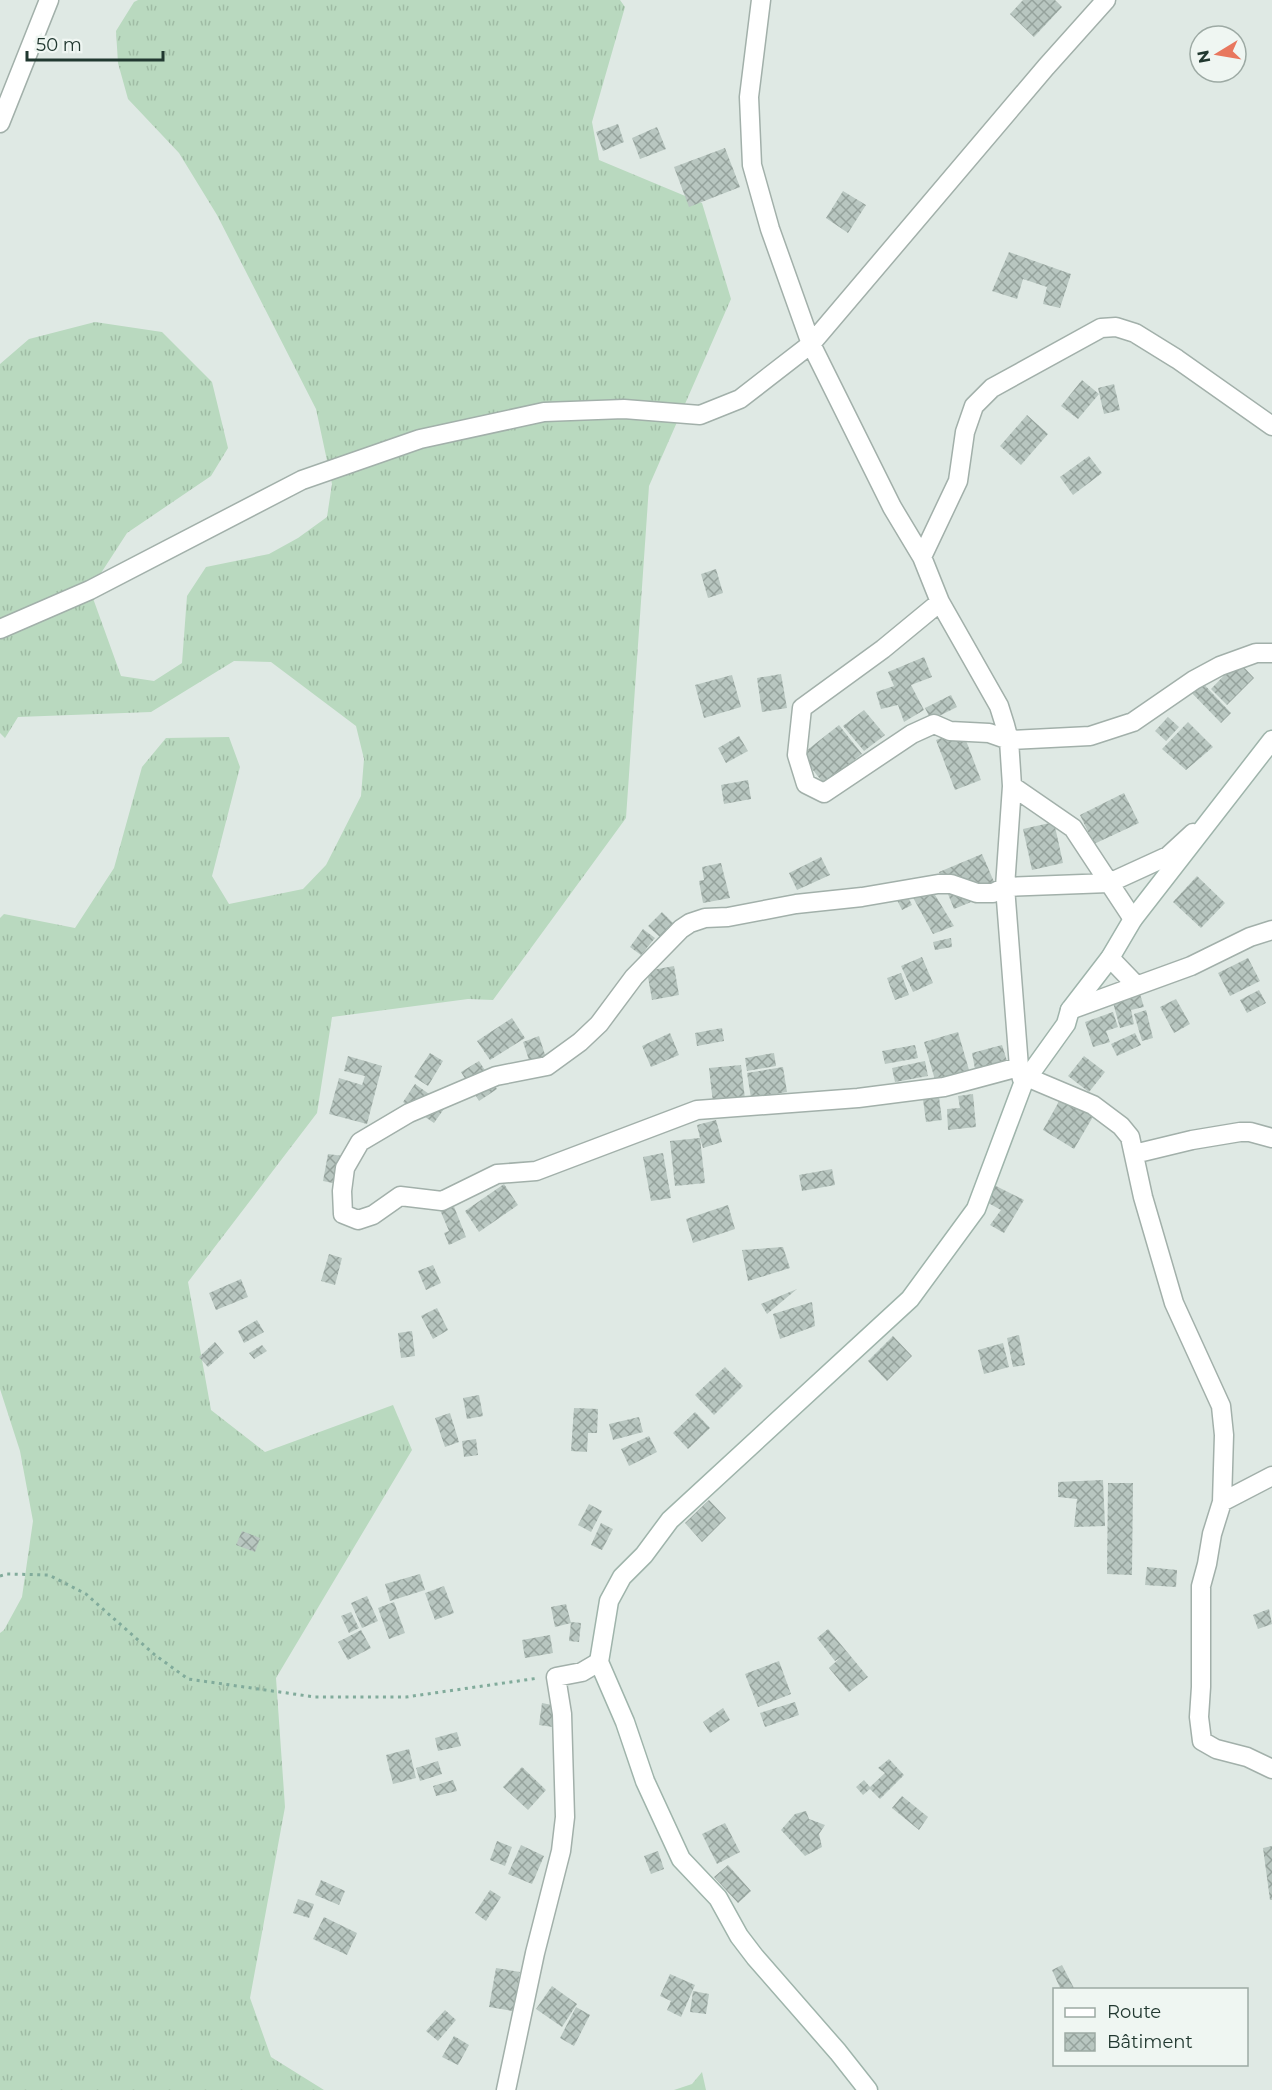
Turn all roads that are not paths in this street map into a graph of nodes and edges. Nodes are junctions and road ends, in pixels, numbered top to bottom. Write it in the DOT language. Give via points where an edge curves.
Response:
graph roads {
  1 [pos="49,0"];
  2 [pos="761,0"];
  3 [pos="1106,0"];
  4 [pos="0,123"];
  5 [pos="812,344"];
  6 [pos="1272,426"];
  7 [pos="922,557"];
  8 [pos="940,602"];
  9 [pos="0,629"];
  10 [pos="1272,653"];
  11 [pos="1009,740"];
  12 [pos="1272,740"];
  13 [pos="1012,786"];
  14 [pos="1210,817"];
  15 [pos="1109,883"];
  16 [pos="1005,886"];
  17 [pos="1133,919"];
  18 [pos="1272,930"];
  19 [pos="1110,958"];
  20 [pos="1136,985"];
  21 [pos="1070,1010"];
  22 [pos="1024,1076"];
  23 [pos="1272,1138"];
  24 [pos="1134,1154"];
  25 [pos="1272,1476"];
  26 [pos="1222,1502"];
  27 [pos="599,1662"];
  28 [pos="1272,1769"];
  29 [pos="506,2090"];
  30 [pos="868,2090"];
  1 -- 4 [label="street"];
  2 -- 5 [label="street" via="749,97 752,165 770,229"];
  3 -- 5 [label="street"];
  5 -- 7 [label="street" via="892,507"];
  5 -- 9 [label="street" via="740,399 700,416 624,409 544,412 420,440 302,480 90,590"];
  6 -- 7 [label="street" via="1135,333 1116,327 1101,328 992,388 974,406 965,432 958,481"];
  7 -- 8 [label="street"];
  8 -- 11 [label="street" via="999,706"];
  8 -- 11 [label="street" via="802,708 797,755 806,784 824,793 912,734 934,724 950,731 989,733"];
  10 -- 11 [label="street" via="1256,653 1220,666 1118,728 1090,736"];
  11 -- 13 [label="street"];
  12 -- 14 [label="street"];
  13 -- 15 [label="street" via="1072,828"];
  13 -- 16 [label="street"];
  14 -- 15 [label="street" via="1168,856"];
  14 -- 17 [label="street"];
  15 -- 16 [label="street"];
  15 -- 17 [label="street"];
  16 -- 22 [label="street"];
  16 -- 22 [label="street" via="993,893 977,893 938,884 690,922 634,977 599,1024 547,1066 496,1076 409,1113 360,1142 345,1168 343,1214 358,1220 373,1215 399,1196 442,1201 497,1174 536,1171 697,1110 858,1098"];
  17 -- 19 [label="street"];
  18 -- 20 [label="street" via="1191,966"];
  19 -- 20 [label="street"];
  19 -- 21 [label="street"];
  20 -- 21 [label="street"];
  21 -- 22 [label="street" via="1066,1024"];
  22 -- 24 [label="street" via="1093,1106 1121,1126 1130,1137"];
  22 -- 27 [label="street" via="976,1209 939,1261 882,1327 669,1520 622,1577 609,1601"];
  23 -- 24 [label="street" via="1240,1132"];
  24 -- 26 [label="street" via="1174,1303 1221,1406"];
  25 -- 26 [label="street"];
  26 -- 28 [label="street" via="1200,1586 1202,1741"];
  27 -- 29 [label="street" via="582,1672 556,1677 562,1714 565,1817 561,1851"];
  27 -- 30 [label="street" via="645,1781 681,1859 718,1898 755,1957"];
}
